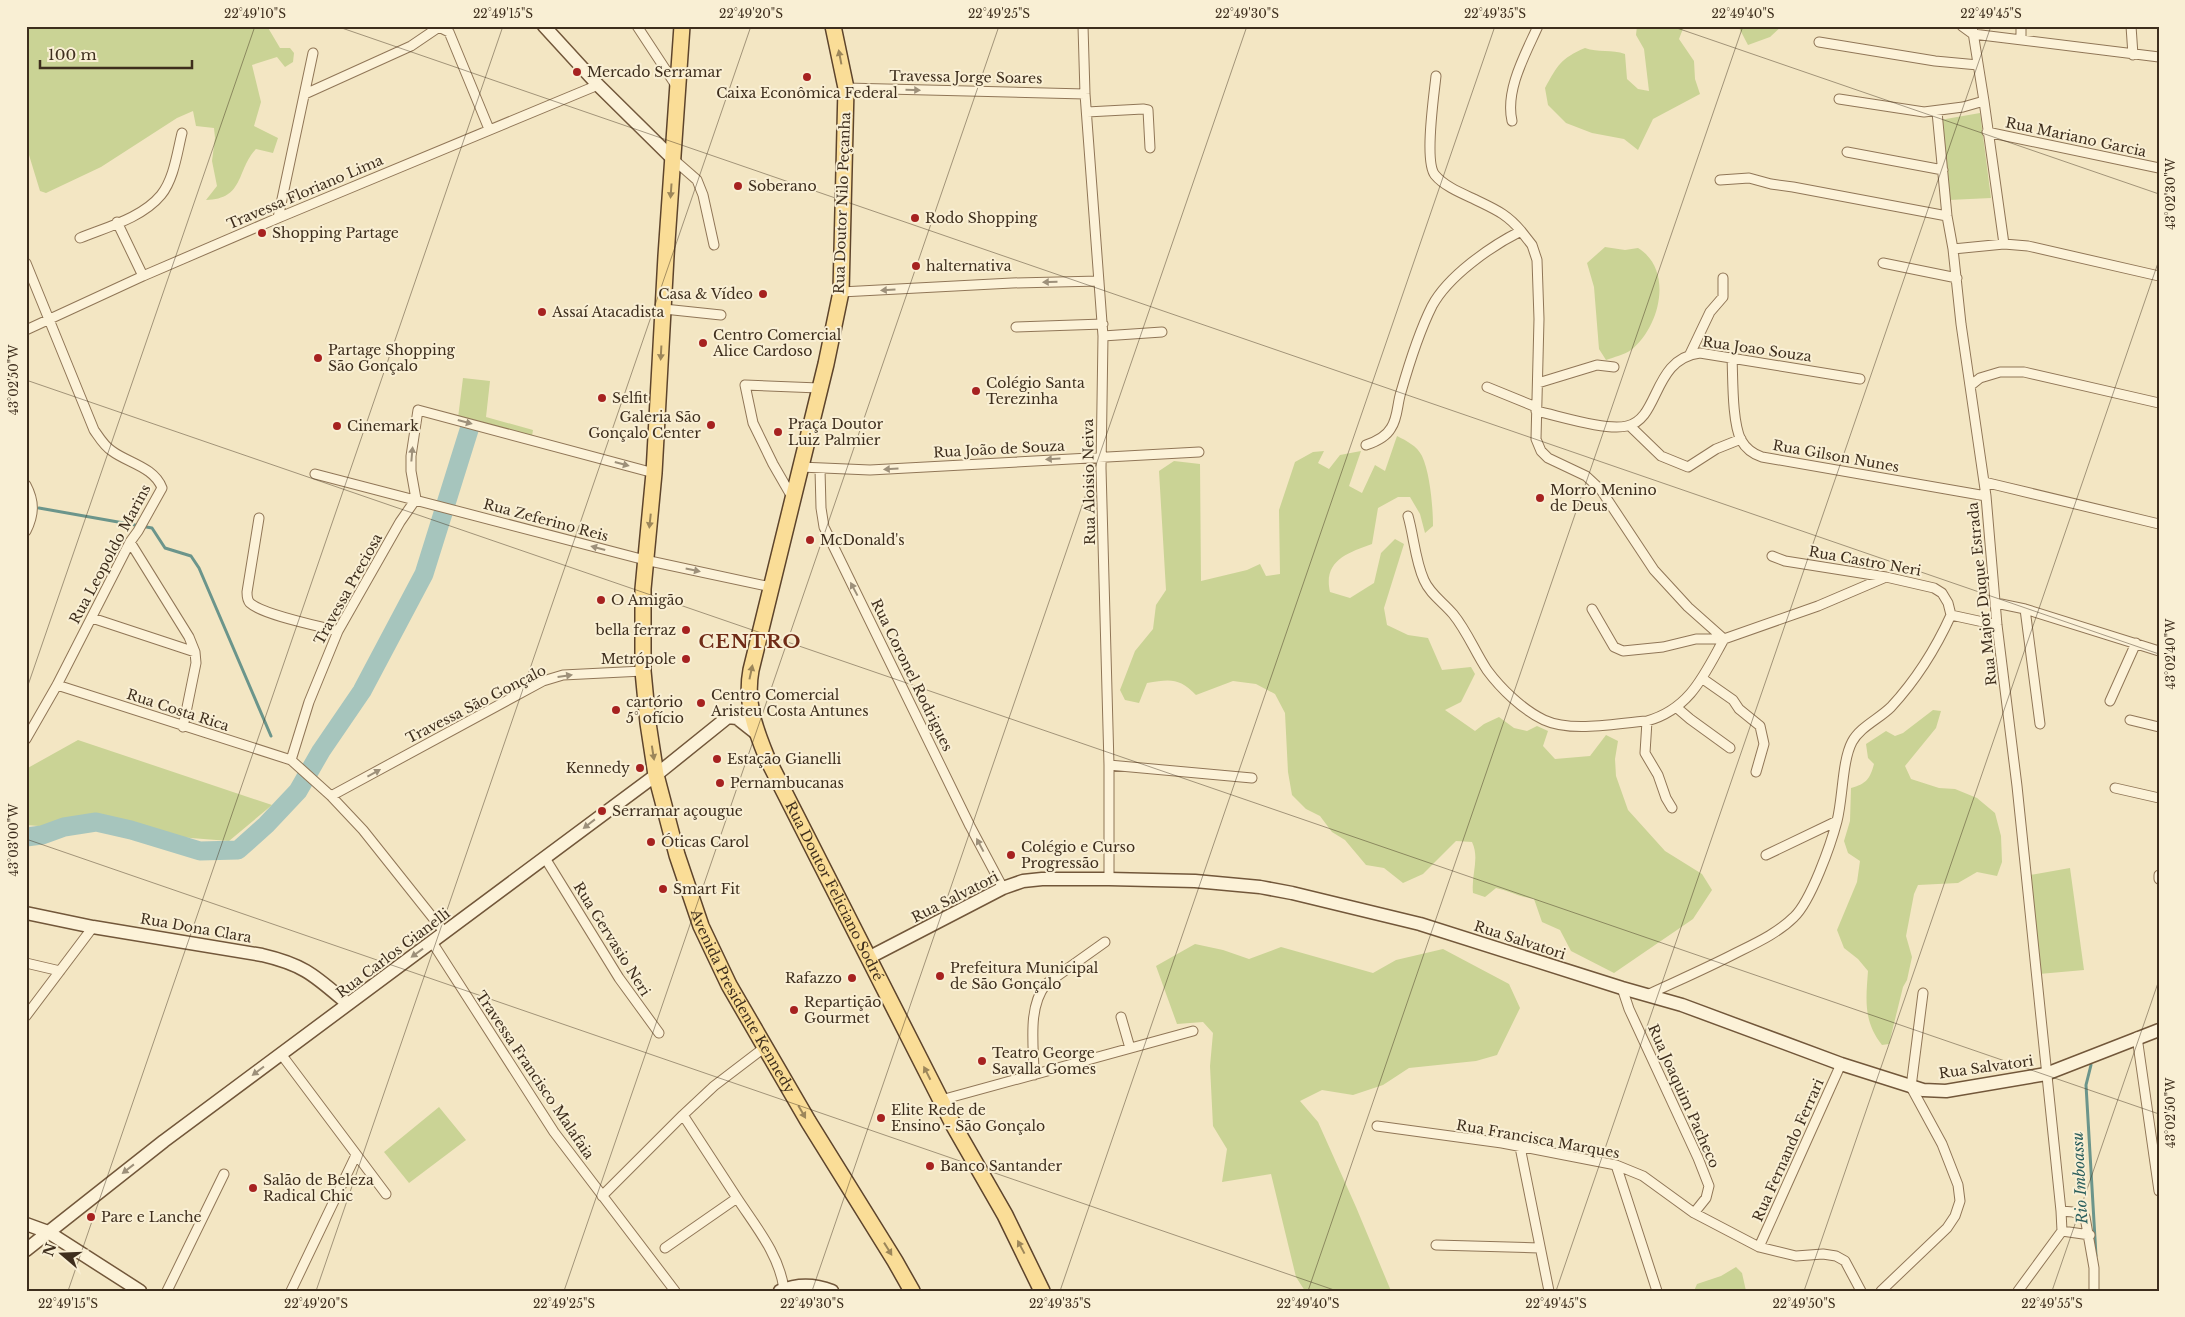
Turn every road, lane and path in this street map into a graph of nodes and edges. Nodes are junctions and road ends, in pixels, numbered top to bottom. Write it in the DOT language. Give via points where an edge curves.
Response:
graph roads {
  1 [pos="544,26"];
  2 [pos="637,26"];
  3 [pos="682,26"];
  4 [pos="834,26"];
  5 [pos="1083,26"];
  6 [pos="1538,26"];
  7 [pos="1962,26"];
  8 [pos="2021,26"];
  9 [pos="2131,26"];
  10 [pos="1972,30"];
  11 [pos="2020,39"];
  12 [pos="1819,42"];
  13 [pos="313,53"];
  14 [pos="2133,55"];
  15 [pos="2159,57"];
  16 [pos="1978,65"];
  17 [pos="1436,76"];
  18 [pos="598,86"];
  19 [pos="846,88"];
  20 [pos="679,90"];
  21 [pos="305,94"];
  22 [pos="1085,94"];
  23 [pos="1839,99"];
  24 [pos="1984,101"];
  25 [pos="1087,112"];
  26 [pos="1936,112"];
  27 [pos="1512,121"];
  28 [pos="489,129"];
  29 [pos="1987,132"];
  30 [pos="182,133"];
  31 [pos="1150,148"];
  32 [pos="1847,152"];
  33 [pos="673,159"];
  34 [pos="2159,168"];
  35 [pos="1943,170"];
  36 [pos="1720,180"];
  37 [pos="1947,216"];
  38 [pos="278,218"];
  39 [pos="118,222"];
  40 [pos="1521,231"];
  41 [pos="80,238"];
  42 [pos="2004,244"];
  43 [pos="714,245"];
  44 [pos="1953,249"];
  45 [pos="26,263"];
  46 [pos="1882,263"];
  47 [pos="143,276"];
  48 [pos="2159,276"];
  49 [pos="1723,278"];
  50 [pos="1957,278"];
  51 [pos="1099,281"];
  52 [pos="841,292"];
  53 [pos="664,309"];
  54 [pos="721,315"];
  55 [pos="51,320"];
  56 [pos="1103,324"];
  57 [pos="1016,327"];
  58 [pos="26,330"];
  59 [pos="1162,332"];
  60 [pos="1103,336"];
  61 [pos="1690,354"];
  62 [pos="1732,357"];
  63 [pos="1614,366"];
  64 [pos="1860,379"];
  65 [pos="1538,383"];
  66 [pos="1970,386"];
  67 [pos="1486,387"];
  68 [pos="819,388"];
  69 [pos="2159,403"];
  70 [pos="1536,409"];
  71 [pos="1630,426"];
  72 [pos="1741,440"];
  73 [pos="1366,445"];
  74 [pos="1199,452"];
  75 [pos="1102,457"];
  76 [pos="800,467"];
  77 [pos="820,469"];
  78 [pos="654,473"];
  79 [pos="315,474"];
  80 [pos="1984,482"];
  81 [pos="26,485"];
  82 [pos="1986,496"];
  83 [pos="792,497"];
  84 [pos="416,499"];
  85 [pos="1408,516"];
  86 [pos="259,518"];
  87 [pos="2159,524"];
  88 [pos="26,531"];
  89 [pos="130,542"];
  90 [pos="1772,556"];
  91 [pos="645,560"];
  92 [pos="1886,577"];
  93 [pos="771,587"];
  94 [pos="1996,602"];
  95 [pos="1592,609"];
  96 [pos="2025,609"];
  97 [pos="1950,615"];
  98 [pos="92,618"];
  99 [pos="1998,625"];
  100 [pos="338,631"];
  101 [pos="1724,639"];
  102 [pos="2136,643"];
  103 [pos="2159,650"];
  104 [pos="195,652"];
  105 [pos="643,672"];
  106 [pos="1703,679"];
  107 [pos="57,685"];
  108 [pos="2110,701"];
  109 [pos="1676,706"];
  110 [pos="2130,720"];
  111 [pos="1647,721"];
  112 [pos="2040,724"];
  113 [pos="183,727"];
  114 [pos="2159,727"];
  115 [pos="756,733"];
  116 [pos="26,739"];
  117 [pos="1730,748"];
  118 [pos="294,762"];
  119 [pos="1109,765"];
  120 [pos="1756,772"];
  121 [pos="656,775"];
  122 [pos="1252,778"];
  123 [pos="2115,788"];
  124 [pos="331,796"];
  125 [pos="2159,798"];
  126 [pos="1672,808"];
  127 [pos="1837,821"];
  128 [pos="1766,854"];
  129 [pos="545,858"];
  130 [pos="2158,875"];
  131 [pos="1109,878"];
  132 [pos="2159,879"];
  133 [pos="1003,888"];
  134 [pos="26,912"];
  135 [pos="94,927"];
  136 [pos="445,933"];
  137 [pos="432,942"];
  138 [pos="1105,942"];
  139 [pos="868,958"];
  140 [pos="26,964"];
  141 [pos="60,971"];
  142 [pos="1622,988"];
  143 [pos="1923,993"];
  144 [pos="1647,995"];
  145 [pos="348,1004"];
  146 [pos="26,1016"];
  147 [pos="1121,1017"];
  148 [pos="2159,1030"];
  149 [pos="1193,1031"];
  150 [pos="659,1033"];
  151 [pos="2137,1037"];
  152 [pos="765,1047"];
  153 [pos="1130,1048"];
  154 [pos="281,1054"];
  155 [pos="1841,1064"];
  156 [pos="2046,1074"];
  157 [pos="1034,1075"];
  158 [pos="1911,1087"];
  159 [pos="941,1100"];
  160 [pos="683,1115"];
  161 [pos="1377,1126"];
  162 [pos="1520,1147"];
  163 [pos="356,1155"];
  164 [pos="1616,1166"];
  165 [pos="224,1174"];
  166 [pos="2159,1191"];
  167 [pos="386,1194"];
  168 [pos="602,1196"];
  169 [pos="737,1198"];
  170 [pos="2061,1210"];
  171 [pos="1694,1213"];
  172 [pos="26,1224"];
  173 [pos="2062,1230"];
  174 [pos="48,1232"];
  175 [pos="2090,1235"];
  176 [pos="1436,1245"];
  177 [pos="1759,1247"];
  178 [pos="664,1248"];
  179 [pos="1539,1248"];
  180 [pos="26,1250"];
  181 [pos="782,1290"];
  182 [pos="140,1291"];
  183 [pos="167,1291"];
  184 [pos="291,1291"];
  185 [pos="675,1291"];
  186 [pos="832,1291"];
  187 [pos="912,1291"];
  188 [pos="1042,1291"];
  189 [pos="1549,1291"];
  190 [pos="1657,1291"];
  191 [pos="1862,1291"];
  192 [pos="1881,1291"];
  193 [pos="2018,1291"];
  194 [pos="2094,1291"];
  1 -- 18 [label="main road"];
  2 -- 20 [label="street"];
  3 -- 20 [label="main road, Avenida Presidente Kennedy"];
  19 -- 4 [label="main road, Rua Doutor Nilo Peçanha, one-way"];
  5 -- 22 [label="street, Rua Aloisio Neiva"];
  6 -- 27 [label="street" via="1509,103"];
  7 -- 10 [label="street"];
  8 -- 11 [label="street"];
  9 -- 14 [label="street"];
  10 -- 11 [label="street"];
  10 -- 16 [label="street"];
  11 -- 14 [label="street"];
  12 -- 16 [label="street"];
  13 -- 21 [label="street"];
  14 -- 15 [label="street"];
  16 -- 24 [label="street"];
  17 -- 40 [label="street" via="1429,154 1431,168 1446,184 1498,210"];
  18 -- 28 [label="street, Travessa Floriano Lima"];
  18 -- 33 [label="main road"];
  19 -- 22 [label="street, Travessa Jorge Soares, one-way"];
  19 -- 52 [label="main road, Rua Doutor Nilo Peçanha"];
  20 -- 33 [label="main road, Avenida Presidente Kennedy"];
  21 -- 28 [label="street" via="411,46 438,27 449,32"];
  21 -- 38 [label="street"];
  22 -- 25 [label="street, Rua Aloisio Neiva"];
  23 -- 26 [label="street"];
  24 -- 26 [label="street"];
  24 -- 29 [label="street"];
  25 -- 31 [label="street" via="1148,110"];
  25 -- 51 [label="street, Rua Aloisio Neiva"];
  26 -- 35 [label="street, Rua Major Duque Estrada"];
  28 -- 38 [label="street, Travessa Floriano Lima"];
  29 -- 34 [label="street, Rua Mariano Garcia"];
  29 -- 42 [label="street"];
  30 -- 39 [label="street" via="173,170 162,194 144,211"];
  32 -- 35 [label="street"];
  33 -- 43 [label="street" via="696,180 703,195"];
  33 -- 53 [label="main road, Avenida Presidente Kennedy, one-way"];
  35 -- 37 [label="street, Rua Major Duque Estrada"];
  36 -- 37 [label="street" via="1749,178"];
  37 -- 44 [label="street, Rua Major Duque Estrada"];
  38 -- 47 [label="street, Travessa Floriano Lima"];
  39 -- 41 [label="street"];
  39 -- 47 [label="street"];
  40 -- 65 [label="street" via="1532,245 1537,260"];
  40 -- 73 [label="street" via="1448,284 1433,305 1418,342 1391,429"];
  42 -- 44 [label="street"];
  42 -- 48 [label="street" via="2028,246"];
  44 -- 50 [label="street, Rua Major Duque Estrada"];
  45 -- 55 [label="street"];
  46 -- 50 [label="street"];
  47 -- 55 [label="street, Travessa Floriano Lima"];
  49 -- 61 [label="street" via="1723,296 1710,312"];
  50 -- 66 [label="street, Rua Major Duque Estrada"];
  51 -- 52 [label="street, one-way"];
  51 -- 56 [label="street, Rua Aloisio Neiva"];
  52 -- 68 [label="main road, Rua Doutor Nilo Peçanha"];
  53 -- 54 [label="street"];
  53 -- 78 [label="main road, Avenida Presidente Kennedy, one-way"];
  55 -- 58 [label="street, Travessa Floriano Lima"];
  55 -- 89 [label="street, Rua Leopoldo Marins" via="102,443 145,469 159,480 162,488"];
  56 -- 57 [label="street"];
  56 -- 60 [label="street, Rua Aloisio Neiva"];
  59 -- 60 [label="street"];
  60 -- 75 [label="street, Rua Aloisio Neiva"];
  61 -- 62 [label="street, Rua Joao Souza"];
  61 -- 71 [label="street, Rua Joao Souza" via="1666,373 1642,416"];
  62 -- 64 [label="street, Rua Joao Souza"];
  62 -- 72 [label="street" via="1737,428"];
  63 -- 65 [label="street" via="1597,365"];
  65 -- 70 [label="street"];
  66 -- 69 [label="street" via="1980,378 2000,372 2024,372"];
  66 -- 80 [label="street, Rua Major Duque Estrada"];
  67 -- 70 [label="street"];
  68 -- 76 [label="main road, Rua Doutor Nilo Peçanha"];
  68 -- 83 [label="street" via="745,385 753,423"];
  70 -- 71 [label="street" via="1601,425"];
  70 -- 101 [label="street" via="1536,439 1541,451 1548,458 1586,476 1601,490 1654,570"];
  71 -- 72 [label="street" via="1661,456 1688,467 1716,449"];
  72 -- 82 [label="street, Rua Gilson Nunes" via="1752,454 1762,457"];
  74 -- 75 [label="street, Rua João de Souza"];
  75 -- 77 [label="street, Rua João de Souza, one-way" via="870,470"];
  75 -- 119 [label="street, Rua Aloisio Neiva"];
  76 -- 77 [label="street, Rua João de Souza"];
  76 -- 83 [label="main road, Rua Doutor Feliciano Sodré"];
  133 -- 77 [label="street, Rua Coronel Rodrigues, one-way" via="824,528"];
  84 -- 78 [label="street, one-way" via="411,456 418,410"];
  78 -- 91 [label="main road, Avenida Presidente Kennedy, one-way"];
  79 -- 84 [label="street, Rua Zeferino Reis"];
  80 -- 82 [label="street, Rua Major Duque Estrada"];
  80 -- 87 [label="street"];
  81 -- 88 [label="street" via="33,502"];
  82 -- 94 [label="street, Rua Major Duque Estrada"];
  83 -- 93 [label="main road, Rua Doutor Feliciano Sodré"];
  91 -- 84 [label="street, Rua Zeferino Reis, one-way"];
  84 -- 100 [label="street, Travessa Preciosa"];
  85 -- 111 [label="street" via="1419,568 1429,589 1452,614 1487,670 1523,706 1545,720 1564,725"];
  86 -- 100 [label="street" via="248,600 273,614"];
  89 -- 98 [label="street, Rua Leopoldo Marins"];
  89 -- 104 [label="street"];
  90 -- 92 [label="street, Rua Castro Neri" via="1785,561"];
  91 -- 93 [label="street, Rua Zeferino Reis, one-way"];
  91 -- 105 [label="main road, Avenida Presidente Kennedy"];
  92 -- 97 [label="street, Rua Castro Neri" via="1934,588 1948,603"];
  92 -- 101 [label="street" via="1818,606"];
  115 -- 93 [label="main road, Rua Doutor Feliciano Sodré, one-way" via="748,697 749,682"];
  94 -- 96 [label="street"];
  94 -- 99 [label="street, Rua Major Duque Estrada"];
  95 -- 101 [label="street" via="1614,647 1623,650"];
  96 -- 102 [label="street"];
  96 -- 112 [label="street"];
  97 -- 99 [label="street"];
  97 -- 127 [label="street" via="1912,681 1890,708 1860,731 1852,742"];
  98 -- 104 [label="street"];
  98 -- 107 [label="street, Rua Leopoldo Marins"];
  99 -- 156 [label="street, Rua Major Duque Estrada"];
  100 -- 118 [label="street, Travessa Preciosa" via="309,702"];
  101 -- 106 [label="street"];
  102 -- 103 [label="street"];
  102 -- 108 [label="street"];
  104 -- 113 [label="street" via="196,663"];
  105 -- 121 [label="main road, Avenida Presidente Kennedy, one-way"];
  124 -- 105 [label="street, Travessa São Gonçalo, one-way" via="543,681 563,675"];
  106 -- 109 [label="street"];
  106 -- 120 [label="street" via="1724,692 1760,726 1764,744"];
  107 -- 113 [label="street, Rua Costa Rica"];
  107 -- 116 [label="street, Rua Leopoldo Marins"];
  109 -- 111 [label="street" via="1659,718"];
  109 -- 117 [label="street"];
  110 -- 114 [label="street"];
  111 -- 126 [label="street" via="1645,753"];
  113 -- 118 [label="street, Rua Costa Rica"];
  115 -- 121 [label="main road, Rua Carlos Gianelli" via="737,718 728,717"];
  115 -- 139 [label="main road, Rua Doutor Feliciano Sodré"];
  118 -- 124 [label="street"];
  119 -- 122 [label="street"];
  119 -- 131 [label="street, Rua Aloisio Neiva"];
  121 -- 129 [label="main road, Rua Carlos Gianelli, one-way"];
  121 -- 152 [label="main road, Avenida Presidente Kennedy" via="677,855 701,926 729,985"];
  123 -- 125 [label="street"];
  124 -- 136 [label="street" via="363,830"];
  127 -- 128 [label="street"];
  127 -- 144 [label="street" via="1816,882 1795,917 1764,940"];
  129 -- 136 [label="main road, Rua Carlos Gianelli"];
  129 -- 150 [label="street, Rua Gervasio Neri" via="619,978"];
  130 -- 132 [label="street"];
  131 -- 133 [label="main road, Rua Salvatori" via="1042,879 1022,881"];
  131 -- 142 [label="main road, Rua Salvatori" via="1195,881 1292,893 1420,924"];
  133 -- 139 [label="main road, Rua Salvatori"];
  134 -- 135 [label="main road, Rua Dona Clara"];
  135 -- 141 [label="street"];
  135 -- 145 [label="main road, Rua Dona Clara" via="287,961 311,973"];
  136 -- 137 [label="main road, Rua Carlos Gianelli"];
  137 -- 145 [label="main road, Rua Carlos Gianelli, one-way"];
  137 -- 168 [label="street, Travessa Francisco Malafaia" via="554,1132"];
  138 -- 157 [label="street" via="1039,992 1035,1005"];
  159 -- 139 [label="main road, Rua Doutor Feliciano Sodré, one-way"];
  140 -- 141 [label="street"];
  141 -- 146 [label="street"];
  142 -- 144 [label="main road, Rua Salvatori"];
  142 -- 171 [label="street, Rua Joaquim Pacheco" via="1629,1010 1706,1175 1709,1186 1706,1198"];
  143 -- 158 [label="street"];
  144 -- 155 [label="main road, Rua Salvatori" via="1682,1004"];
  145 -- 154 [label="main road, Rua Carlos Gianelli"];
  147 -- 153 [label="street"];
  148 -- 151 [label="main road, Rua Salvatori"];
  149 -- 153 [label="street"];
  151 -- 156 [label="main road, Rua Salvatori"];
  151 -- 166 [label="street"];
  152 -- 160 [label="street" via="714,1086"];
  152 -- 187 [label="main road, Avenida Presidente Kennedy, one-way"];
  153 -- 157 [label="street"];
  154 -- 163 [label="street"];
  154 -- 174 [label="main road, Rua Carlos Gianelli, one-way"];
  155 -- 158 [label="main road, Rua Salvatori"];
  155 -- 177 [label="street, Rua Fernando Ferrari"];
  156 -- 158 [label="main road, Rua Salvatori" via="1946,1091"];
  156 -- 170 [label="street, Rua Major Duque Estrada"];
  157 -- 159 [label="street"];
  158 -- 192 [label="street" via="1942,1144 1958,1185 1960,1201 1956,1216 1947,1228"];
  188 -- 159 [label="main road, Rua Doutor Feliciano Sodré, one-way"];
  160 -- 168 [label="street"];
  160 -- 169 [label="street"];
  161 -- 162 [label="street, Rua Francisca Marques"];
  162 -- 164 [label="street, Rua Francisca Marques"];
  162 -- 179 [label="street"];
  163 -- 167 [label="street"];
  163 -- 184 [label="street"];
  164 -- 171 [label="street, Rua Francisca Marques" via="1643,1176"];
  164 -- 190 [label="street"];
  165 -- 183 [label="street"];
  168 -- 185 [label="street, Travessa Francisco Malafaia"];
  169 -- 178 [label="street"];
  169 -- 181 [label="street" via="772,1251 781,1272"];
  170 -- 173 [label="street, Rua Major Duque Estrada"];
  170 -- 175 [label="street" via="2085,1217"];
  171 -- 177 [label="street, Rua Francisca Marques"];
  172 -- 174 [label="main road"];
  173 -- 175 [label="street"];
  173 -- 193 [label="street"];
  174 -- 180 [label="main road, Rua Carlos Gianelli"];
  174 -- 182 [label="main road"];
  175 -- 194 [label="street"];
  176 -- 179 [label="street"];
  177 -- 191 [label="street, Rua Francisca Marques" via="1796,1256 1836,1256 1846,1261"];
  179 -- 189 [label="street"];
  181 -- 186 [label="main road" via="800,1285"];
}
